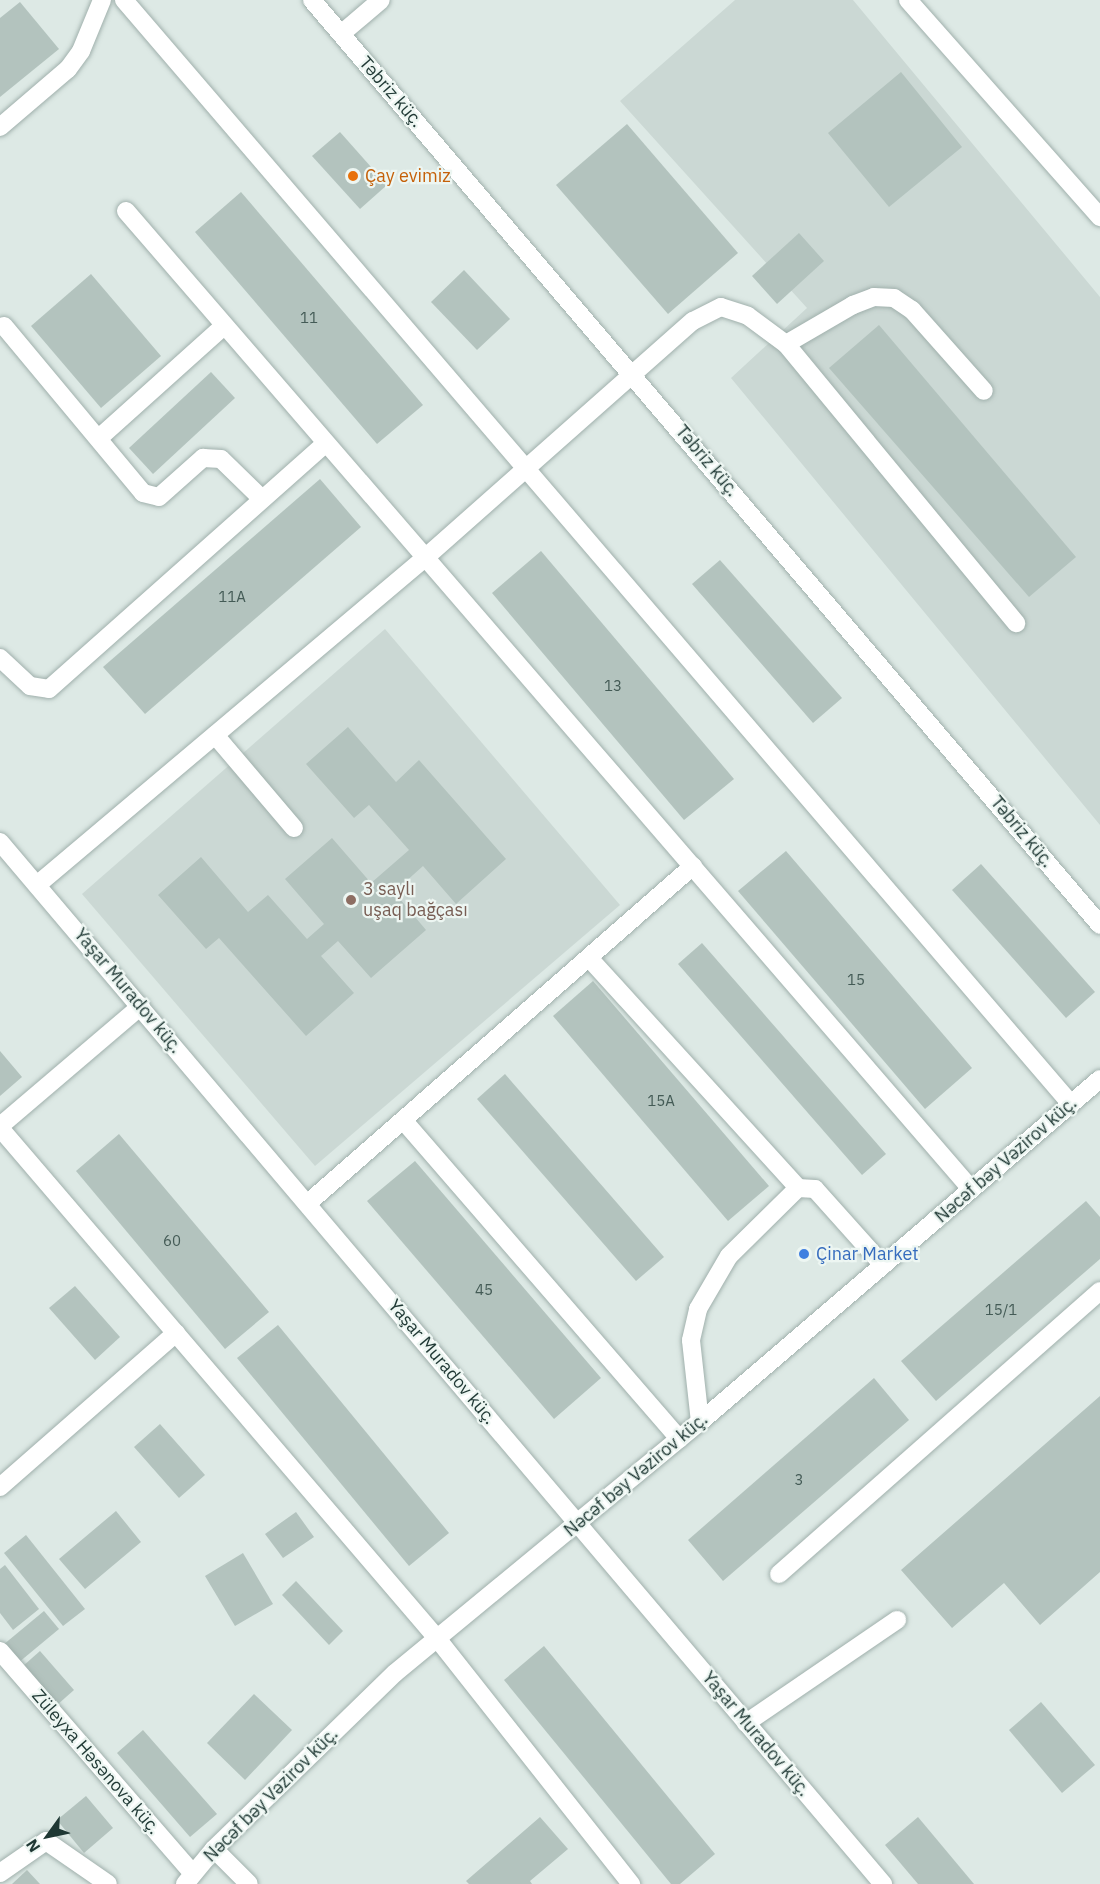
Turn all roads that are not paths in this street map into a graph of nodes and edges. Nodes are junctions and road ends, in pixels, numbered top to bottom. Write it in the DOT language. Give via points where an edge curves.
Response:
graph roads {
  1 [pos="102,0"];
  2 [pos="124,0"];
  3 [pos="312,0"];
  4 [pos="381,0"];
  5 [pos="908,0"];
  6 [pos="341,34"];
  7 [pos="0,127"];
  8 [pos="126,212"];
  9 [pos="1100,217"];
  10 [pos="4,326"];
  11 [pos="224,326"];
  12 [pos="786,344"];
  13 [pos="634,374"];
  14 [pos="984,391"];
  15 [pos="99,438"];
  16 [pos="326,443"];
  17 [pos="524,471"];
  18 [pos="262,499"];
  19 [pos="426,557"];
  20 [pos="1016,623"];
  21 [pos="0,657"];
  22 [pos="215,735"];
  23 [pos="294,828"];
  24 [pos="0,842"];
  25 [pos="693,866"];
  26 [pos="37,885"];
  27 [pos="1100,924"];
  28 [pos="589,958"];
  29 [pos="141,1006"];
  30 [pos="1100,1079"];
  31 [pos="1071,1104"];
  32 [pos="403,1120"];
  33 [pos="0,1127"];
  34 [pos="798,1188"];
  35 [pos="971,1189"];
  36 [pos="307,1204"];
  37 [pos="883,1265"];
  38 [pos="1100,1291"];
  39 [pos="176,1333"];
  40 [pos="700,1422"];
  41 [pos="679,1439"];
  42 [pos="0,1487"];
  43 [pos="578,1522"];
  44 [pos="779,1574"];
  45 [pos="897,1620"];
  46 [pos="436,1637"];
  47 [pos="0,1651"];
  48 [pos="746,1723"];
  49 [pos="214,1849"];
  50 [pos="0,1873"];
  51 [pos="189,1879"];
  52 [pos="108,1884"];
  53 [pos="249,1884"];
  54 [pos="631,1884"];
  55 [pos="883,1884"];
  1 -- 7 [label="street" via="81,51 68,69"];
  2 -- 17 [label="street"];
  3 -- 6 [label="street, Təbriz küç."];
  4 -- 6 [label="street"];
  5 -- 9 [label="street"];
  6 -- 13 [label="street, Təbriz küç."];
  8 -- 11 [label="street"];
  10 -- 15 [label="street"];
  11 -- 15 [label="street"];
  11 -- 16 [label="street"];
  12 -- 13 [label="street" via="748,316 721,307 693,321"];
  12 -- 14 [label="street" via="853,305 874,297 894,298 912,310"];
  12 -- 20 [label="street"];
  13 -- 17 [label="street"];
  13 -- 27 [label="street, Təbriz küç."];
  15 -- 18 [label="street" via="142,493 159,497 203,458 221,459"];
  16 -- 18 [label="street"];
  16 -- 19 [label="street"];
  17 -- 19 [label="street"];
  17 -- 31 [label="street"];
  18 -- 21 [label="street" via="50,689 30,686"];
  19 -- 22 [label="street"];
  19 -- 25 [label="street"];
  22 -- 23 [label="street"];
  22 -- 26 [label="street"];
  24 -- 26 [label="street, Yaşar Muradov küç."];
  25 -- 28 [label="street"];
  25 -- 35 [label="street"];
  26 -- 29 [label="street, Yaşar Muradov küç."];
  28 -- 32 [label="street"];
  28 -- 34 [label="street"];
  29 -- 33 [label="street"];
  29 -- 36 [label="street, Yaşar Muradov küç."];
  30 -- 31 [label="street, Nəcəf bəy Vəzirov küç."];
  31 -- 35 [label="street, Nəcəf bəy Vəzirov küç."];
  32 -- 36 [label="street"];
  32 -- 41 [label="street"];
  33 -- 39 [label="street"];
  34 -- 37 [label="street" via="815,1189"];
  34 -- 40 [label="street" via="729,1256 698,1309 691,1340"];
  35 -- 37 [label="street, Nəcəf bəy Vəzirov küç."];
  36 -- 43 [label="street, Yaşar Muradov küç."];
  37 -- 40 [label="street, Nəcəf bəy Vəzirov küç."];
  38 -- 44 [label="street"];
  39 -- 42 [label="street"];
  39 -- 46 [label="street"];
  40 -- 41 [label="street, Nəcəf bəy Vəzirov küç."];
  41 -- 43 [label="street, Nəcəf bəy Vəzirov küç."];
  43 -- 46 [label="street, Nəcəf bəy Vəzirov küç."];
  43 -- 48 [label="street, Yaşar Muradov küç."];
  45 -- 48 [label="street"];
  46 -- 49 [label="street, Nəcəf bəy Vəzirov küç."];
  46 -- 54 [label="street"];
  47 -- 51 [label="street, Züleyxa Həsənova küç."];
  48 -- 55 [label="street, Yaşar Muradov küç."];
  49 -- 51 [label="street, Nəcəf bəy Vəzirov küç."];
  49 -- 53 [label="street"];
  50 -- 52 [label="street" via="46,1841"];
}
